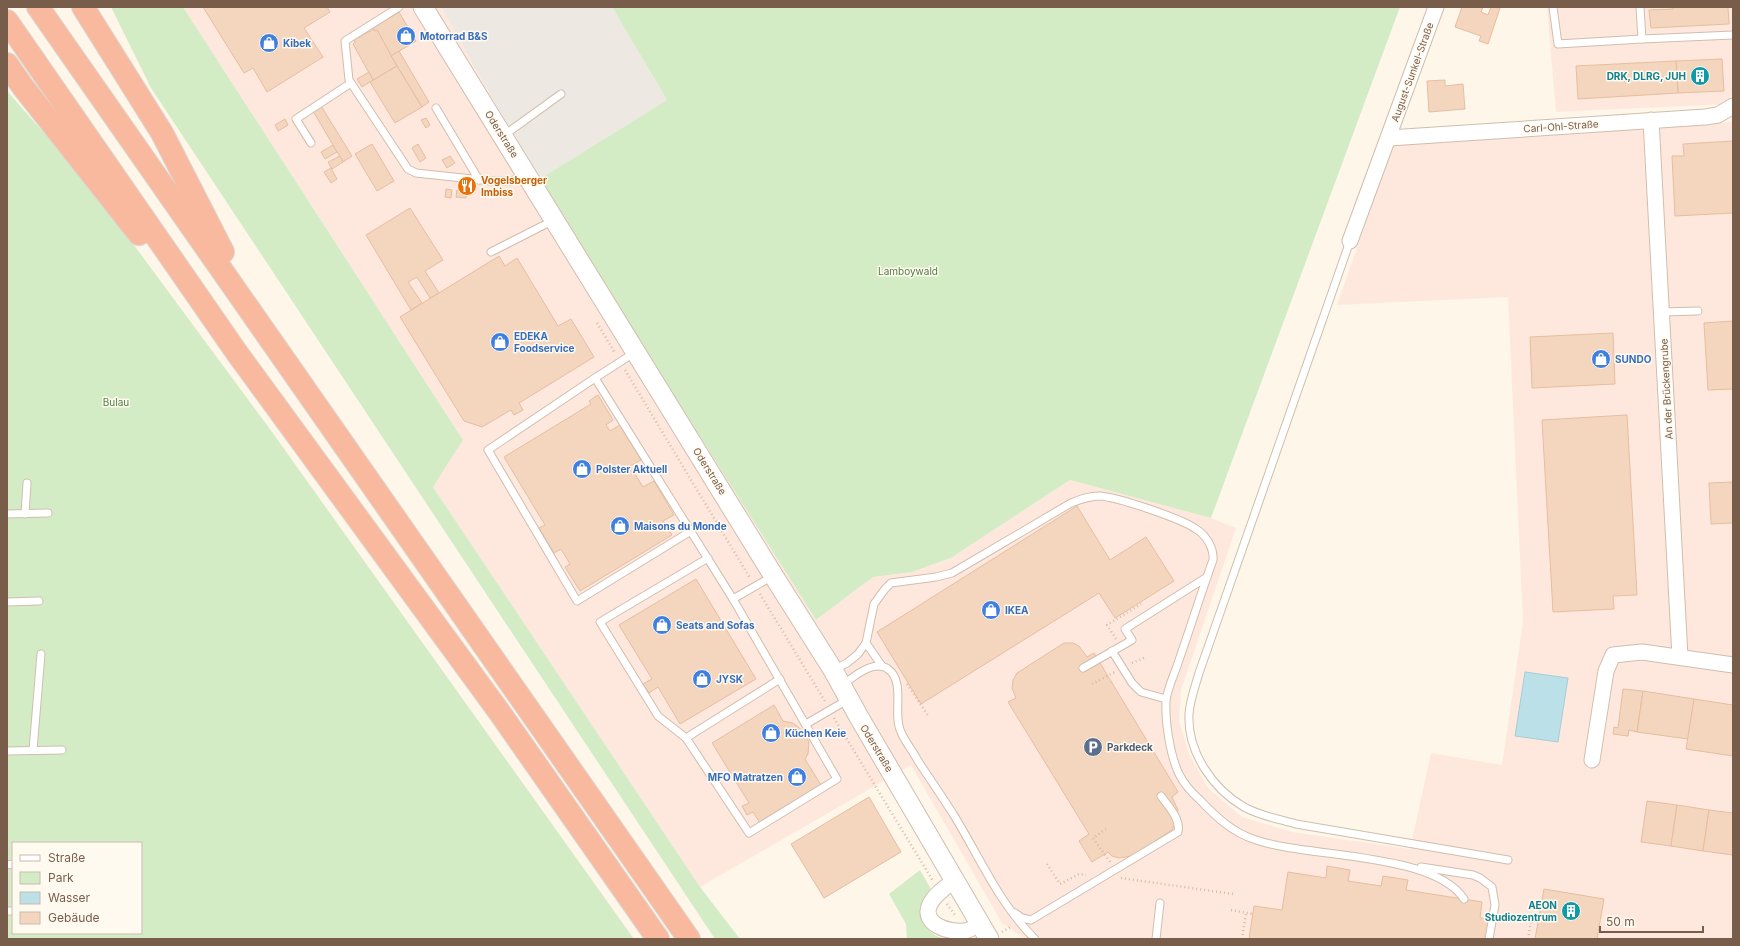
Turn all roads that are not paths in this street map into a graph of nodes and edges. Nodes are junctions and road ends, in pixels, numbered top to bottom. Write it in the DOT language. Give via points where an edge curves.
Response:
graph roads {
  1 [pos="38,7"];
  2 [pos="83,7"];
  3 [pos="399,7"];
  4 [pos="423,7"];
  5 [pos="1436,7"];
  6 [pos="1553,7"];
  7 [pos="1640,7"];
  8 [pos="7,21"];
  9 [pos="1733,35"];
  10 [pos="1642,39"];
  11 [pos="7,64"];
  12 [pos="7,71"];
  13 [pos="350,83"];
  14 [pos="23,87"];
  15 [pos="561,94"];
  16 [pos="1732,107"];
  17 [pos="436,108"];
  18 [pos="1651,120"];
  19 [pos="503,136"];
  20 [pos="1389,138"];
  21 [pos="310,143"];
  22 [pos="526,174"];
  23 [pos="479,180"];
  24 [pos="554,220"];
  25 [pos="1350,241"];
  26 [pos="491,252"];
  27 [pos="1698,311"];
  28 [pos="1662,312"];
  29 [pos="263,327"];
  30 [pos="636,351"];
  31 [pos="237,353"];
  32 [pos="595,378"];
  33 [pos="27,483"];
  34 [pos="48,513"];
  35 [pos="7,514"];
  36 [pos="25,514"];
  37 [pos="692,531"];
  38 [pos="708,558"];
  39 [pos="773,576"];
  40 [pos="1207,577"];
  41 [pos="733,599"];
  42 [pos="39,601"];
  43 [pos="7,602"];
  44 [pos="866,643"];
  45 [pos="1112,651"];
  46 [pos="41,654"];
  47 [pos="1680,658"];
  48 [pos="1733,665"];
  49 [pos="885,668"];
  50 [pos="1083,668"];
  51 [pos="780,679"];
  52 [pos="841,685"];
  53 [pos="1166,699"];
  54 [pos="806,724"];
  55 [pos="686,738"];
  56 [pos="7,750"];
  57 [pos="33,750"];
  58 [pos="62,750"];
  59 [pos="1592,760"];
  60 [pos="1160,796"];
  61 [pos="1508,860"];
  62 [pos="1401,864"];
  63 [pos="955,880"];
  64 [pos="1464,899"];
  65 [pos="1160,903"];
  66 [pos="1007,904"];
  67 [pos="978,931"];
  68 [pos="658,939"];
  69 [pos="689,939"];
  70 [pos="1035,939"];
  71 [pos="1156,939"];
  72 [pos="1489,939"];
  1 -- 29 [label="highway"];
  2 -- 29 [label="highway" via="162,133"];
  3 -- 13 [label="lane" via="345,41"];
  4 -- 19 [label="street, Oderstraße"];
  5 -- 20 [label="street, August-Sunkel-Straße"];
  6 -- 10 [label="lane" via="1558,44"];
  7 -- 10 [label="lane"];
  8 -- 31 [label="highway"];
  9 -- 10 [label="lane"];
  11 -- 14 [label="highway"];
  12 -- 14 [label="highway"];
  13 -- 21 [label="lane" via="296,119"];
  13 -- 23 [label="lane" via="408,170"];
  14 -- 31 [label="highway" via="116,206"];
  15 -- 19 [label="lane"];
  16 -- 18 [label="street, Carl-Ohl-Straße" via="1718,115"];
  17 -- 23 [label="lane"];
  18 -- 20 [label="street, Carl-Ohl-Straße"];
  18 -- 28 [label="street, An der Brückengrube"];
  19 -- 22 [label="street, Oderstraße"];
  20 -- 25 [label="street, August-Sunkel-Straße"];
  22 -- 23 [label="lane" via="512,181"];
  22 -- 24 [label="street, Oderstraße"];
  24 -- 26 [label="lane"];
  24 -- 30 [label="street, Oderstraße"];
  25 -- 61 [label="lane" via="1191,697 1189,716 1192,743 1205,769 1222,792 1245,807 1269,817 1296,824"];
  27 -- 28 [label="lane"];
  28 -- 47 [label="street, An der Brückengrube"];
  29 -- 69 [label="highway"];
  30 -- 32 [label="lane"];
  30 -- 39 [label="street, Oderstraße"];
  31 -- 68 [label="highway" via="500,713"];
  32 -- 37 [label="lane"];
  32 -- 37 [label="lane" via="488,450 577,601"];
  33 -- 36 [label="lane"];
  34 -- 36 [label="lane"];
  35 -- 36 [label="lane"];
  37 -- 38 [label="lane"];
  38 -- 41 [label="lane"];
  38 -- 55 [label="lane" via="600,622 658,716"];
  39 -- 41 [label="lane"];
  39 -- 52 [label="street, Oderstraße"];
  40 -- 44 [label="lane" via="1214,552 1208,540 1197,529 1116,499 1088,496 1071,503 952,573 892,583 885,588 874,604"];
  40 -- 45 [label="lane" via="1125,629 1132,640"];
  40 -- 53 [label="lane"];
  41 -- 51 [label="lane"];
  42 -- 43 [label="lane"];
  44 -- 49 [label="lane"];
  44 -- 52 [label="lane" via="847,663"];
  45 -- 50 [label="lane"];
  45 -- 53 [label="lane" via="1132,683 1141,692"];
  46 -- 57 [label="lane"];
  47 -- 48 [label="street"];
  47 -- 59 [label="street" via="1642,652 1612,655 1606,671"];
  49 -- 52 [label="lane" via="864,670"];
  49 -- 66 [label="lane" via="897,684 896,716 901,733"];
  51 -- 54 [label="lane"];
  51 -- 55 [label="lane"];
  52 -- 54 [label="lane" via="830,710"];
  52 -- 63 [label="street, Oderstraße"];
  53 -- 62 [label="lane" via="1170,748 1179,775 1191,792 1211,812 1235,831 1254,840 1274,845"];
  54 -- 55 [label="lane" via="837,779 748,833"];
  56 -- 57 [label="lane"];
  57 -- 58 [label="lane"];
  60 -- 66 [label="lane" via="1177,819 1178,832 1031,920 1022,918"];
  62 -- 64 [label="lane" via="1444,881"];
  62 -- 72 [label="lane" via="1473,875 1492,887 1495,905"];
  63 -- 67 [label="street, Oderstraße"];
  63 -- 67 [label="street" via="930,904 930,919 935,925 950,931"];
  65 -- 71 [label="lane"];
  66 -- 70 [label="lane"];
}
